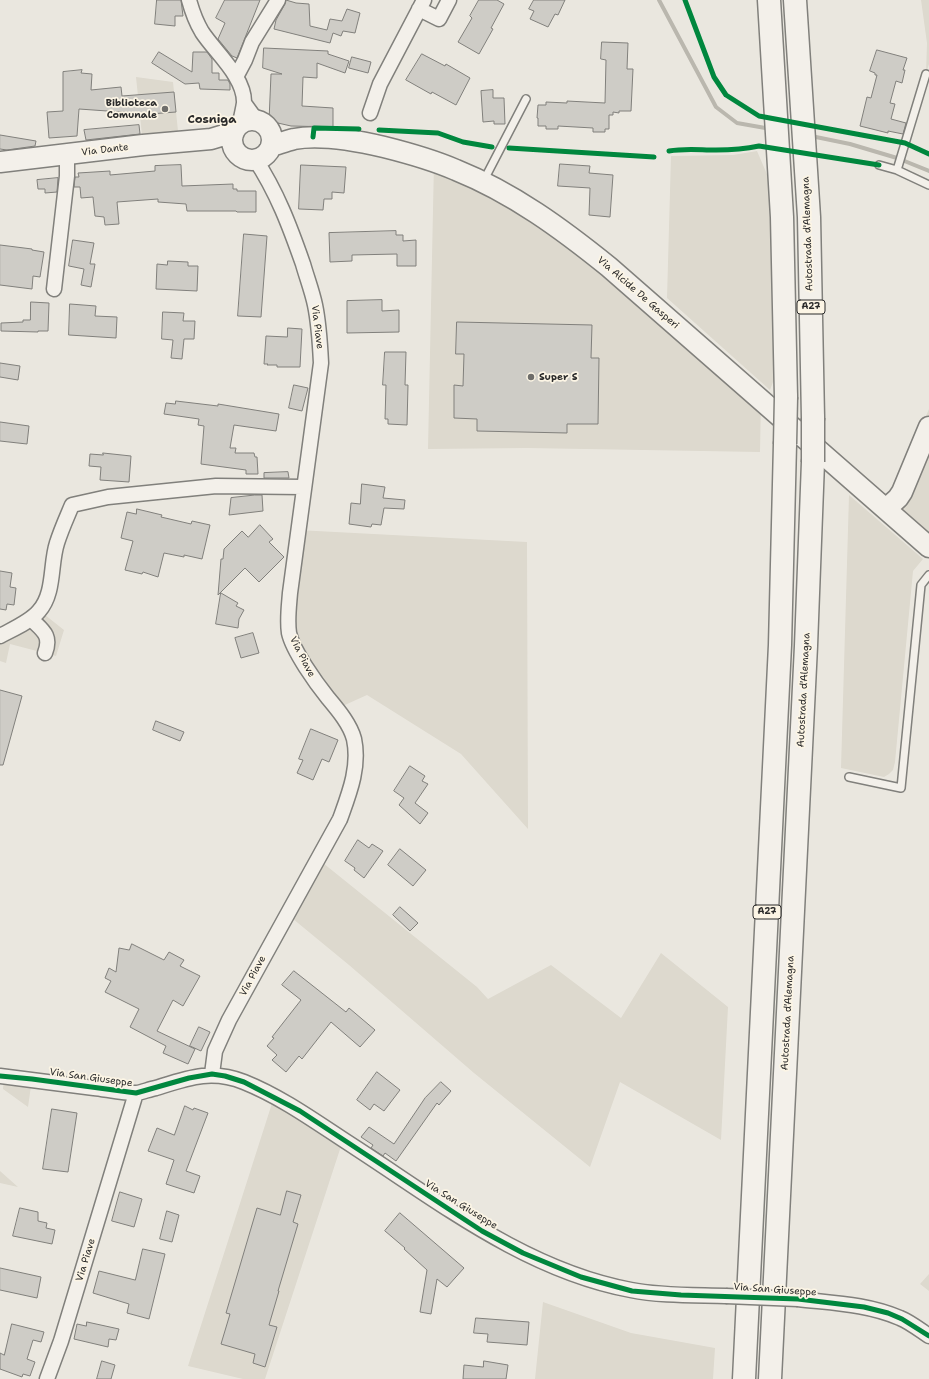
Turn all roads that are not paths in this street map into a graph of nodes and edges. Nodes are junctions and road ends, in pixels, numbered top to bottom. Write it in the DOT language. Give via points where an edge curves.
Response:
graph roads {
  1 [pos="189,0"];
  2 [pos="278,0"];
  3 [pos="449,0"];
  4 [pos="769,0"];
  5 [pos="795,0"];
  6 [pos="422,4"];
  7 [pos="926,74"];
  8 [pos="236,77"];
  9 [pos="526,99"];
  10 [pos="370,113"];
  11 [pos="253,139"];
  12 [pos="67,154"];
  13 [pos="0,162"];
  14 [pos="880,165"];
  15 [pos="897,170"];
  16 [pos="483,182"];
  17 [pos="929,185"];
  18 [pos="54,289"];
  19 [pos="927,436"];
  20 [pos="303,487"];
  21 [pos="886,509"];
  22 [pos="929,548"];
  23 [pos="929,575"];
  24 [pos="31,619"];
  25 [pos="0,636"];
  26 [pos="45,653"];
  27 [pos="849,777"];
  28 [pos="212,1074"];
  29 [pos="0,1076"];
  30 [pos="136,1093"];
  31 [pos="929,1336"];
  32 [pos="47,1379"];
  33 [pos="744,1379"];
  34 [pos="770,1379"];
  1 -- 8 [label="street" via="192,14 202,32"];
  2 -- 8 [label="street" via="252,42"];
  3 -- 6 [label="street" via="439,19"];
  4 -- 33 [label="highway, A27, bridge" via="781,197 786,397 780,645"];
  5 -- 34 [label="highway, Autostrada d'Alemagna / A27, bridge" via="808,197 813,462"];
  6 -- 10 [label="street" via="380,84"];
  7 -- 15 [label="lane"];
  8 -- 11 [label="street, Via Piave"];
  9 -- 16 [label="lane"];
  11 -- 12 [label="street, Via Dante" via="211,138"];
  11 -- 16 [label="street, Via Alcide De Gasperi" via="313,137 354,141 400,151"];
  11 -- 20 [label="street, Via Piave" via="285,214 315,305 321,363"];
  12 -- 13 [label="street, Via Dante"];
  12 -- 18 [label="street" via="67,176"];
  14 -- 15 [label="lane"];
  15 -- 17 [label="lane"];
  16 -- 21 [label="street, Via Alcide De Gasperi" via="536,212 585,248"];
  19 -- 21 [label="street" via="902,492"];
  20 -- 24 [label="street" via="216,486 108,497 72,505 57,544 49,591 40,611"];
  20 -- 28 [label="street, Via Piave" via="290,593 289,633 315,683 344,718 356,752 354,775 348,798 333,832 230,1020 216,1051"];
  21 -- 22 [label="street, Via Alcide De Gasperi"];
  23 -- 27 [label="lane" via="921,586 901,788"];
  24 -- 25 [label="street"];
  24 -- 26 [label="street" via="47,635 48,645"];
  28 -- 30 [label="street, Via San Giuseppe"];
  28 -- 31 [label="street, Via San Giuseppe, bridge" via="244,1082 300,1112 482,1231 553,1267 632,1291 798,1299 864,1307 902,1319"];
  29 -- 30 [label="street, Via San Giuseppe"];
  30 -- 32 [label="street, Via Piave" via="61,1341"];
}
